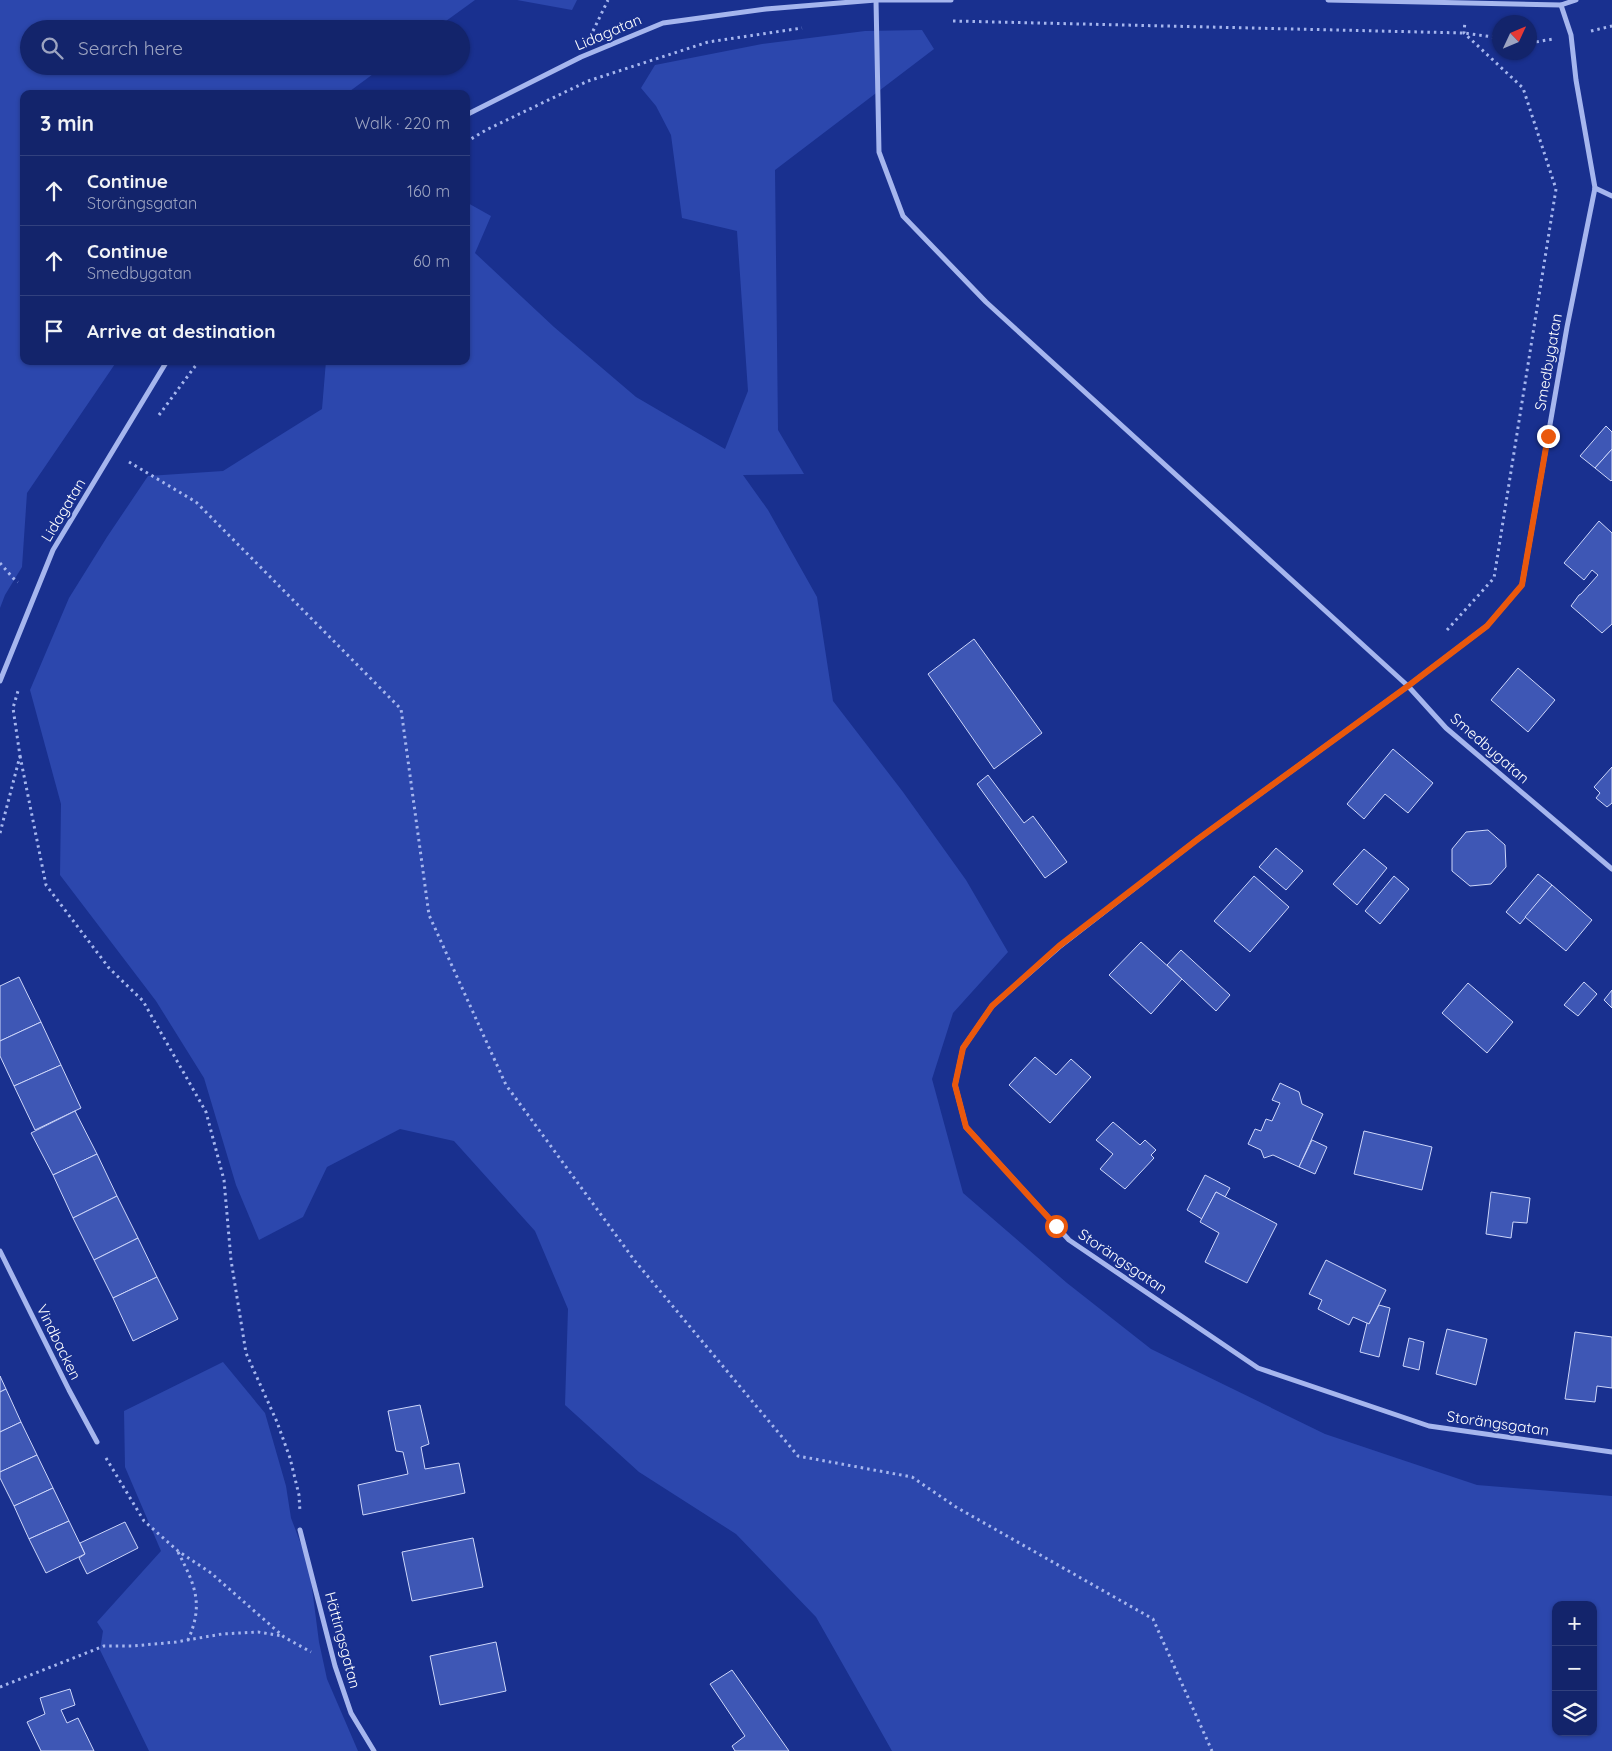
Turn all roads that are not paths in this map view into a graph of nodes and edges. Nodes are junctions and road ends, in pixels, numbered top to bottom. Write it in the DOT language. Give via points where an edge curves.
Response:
graph roads {
  1 [pos="876,0"];
  2 [pos="951,0"];
  3 [pos="1328,0"];
  4 [pos="1576,0"];
  5 [pos="1561,5"];
  6 [pos="470,113"];
  7 [pos="1595,188"];
  8 [pos="1612,196"];
  9 [pos="165,365"];
  10 [pos="0,681"];
  11 [pos="1408,686"];
  12 [pos="1612,869"];
  13 [pos="0,1251"];
  14 [pos="97,1442"];
  15 [pos="1612,1452"];
  16 [pos="300,1530"];
  17 [pos="374,1751"];
  1 -- 2 [label="street, Lidagatan"];
  1 -- 6 [label="street, Lidagatan" via="766,9 663,23 580,57"];
  1 -- 11 [label="street" via="879,152 903,216 986,302"];
  3 -- 5 [label="street"];
  4 -- 5 [label="street"];
  5 -- 7 [label="street, Smedbygatan" via="1571,35"];
  7 -- 8 [label="street"];
  7 -- 11 [label="street, Smedbygatan" via="1522,585 1487,626"];
  9 -- 10 [label="street, Lidagatan" via="53,550"];
  11 -- 12 [label="street, Smedbygatan" via="1446,728"];
  11 -- 15 [label="street, Storängsgatan" via="1198,839 1059,946 992,1006 963,1048 955,1085 966,1127 1069,1240 1258,1368 1429,1426"];
  13 -- 14 [label="street, Vindbacken"];
  16 -- 17 [label="street, Hättingsgatan" via="351,1714"];
}
